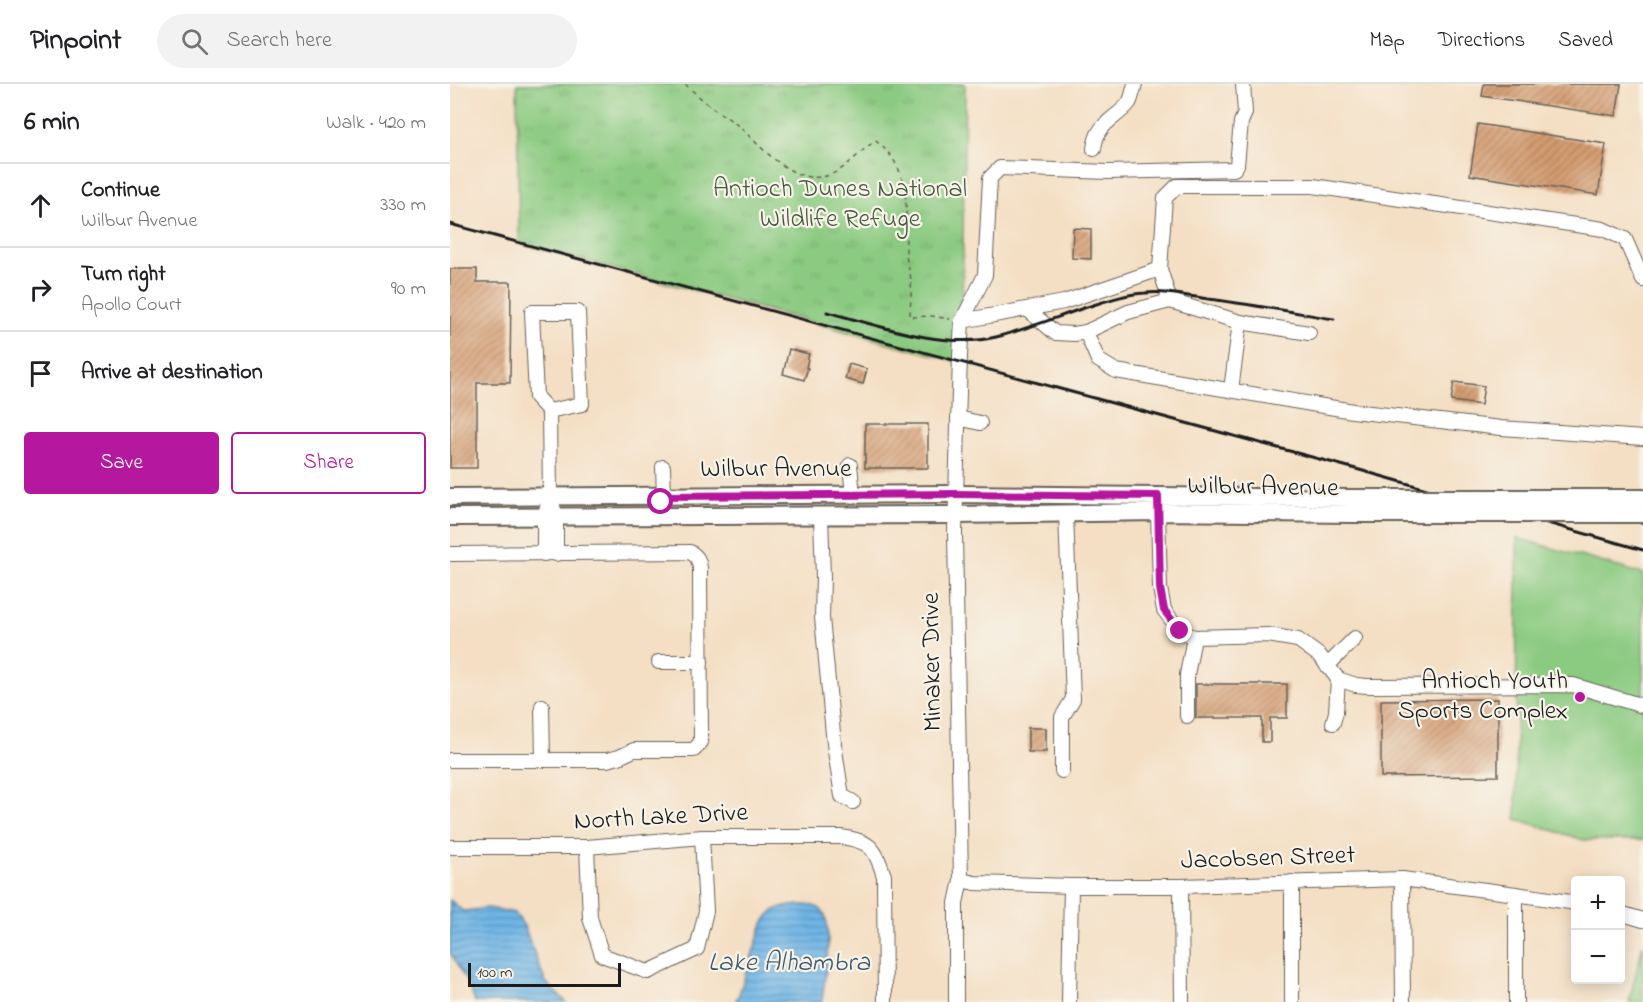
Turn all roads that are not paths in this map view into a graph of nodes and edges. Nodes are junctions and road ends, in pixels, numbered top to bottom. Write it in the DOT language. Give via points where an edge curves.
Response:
graph roads {
  1 [pos="1135,84"];
  2 [pos="1243,84"];
  3 [pos="1094,171"];
  4 [pos="1160,268"];
  5 [pos="1643,280"];
  6 [pos="1170,301"];
  7 [pos="1027,309"];
  8 [pos="962,321"];
  9 [pos="1240,322"];
  10 [pos="1086,332"];
  11 [pos="1310,333"];
  12 [pos="1231,390"];
  13 [pos="549,411"];
  14 [pos="958,418"];
  15 [pos="980,423"];
  16 [pos="1643,438"];
  17 [pos="850,465"];
  18 [pos="663,467"];
  19 [pos="956,494"];
  20 [pos="853,495"];
  21 [pos="550,496"];
  22 [pos="664,496"];
  23 [pos="450,497"];
  24 [pos="1643,498"];
  25 [pos="1158,504"];
  26 [pos="1581,506"];
  27 [pos="1066,514"];
  28 [pos="1643,514"];
  29 [pos="955,515"];
  30 [pos="613,516"];
  31 [pos="821,516"];
  32 [pos="450,517"];
  33 [pos="550,517"];
  34 [pos="450,554"];
  35 [pos="550,554"];
  36 [pos="1194,637"];
  37 [pos="1355,638"];
  38 [pos="659,662"];
  39 [pos="701,662"];
  40 [pos="1327,666"];
  41 [pos="1338,679"];
  42 [pos="542,706"];
  43 [pos="1643,706"];
  44 [pos="1187,716"];
  45 [pos="1333,723"];
  46 [pos="450,760"];
  47 [pos="543,760"];
  48 [pos="1062,771"];
  49 [pos="853,802"];
  50 [pos="702,837"];
  51 [pos="450,847"];
  52 [pos="587,847"];
  53 [pos="1402,879"];
  54 [pos="961,880"];
  55 [pos="1292,882"];
  56 [pos="1071,886"];
  57 [pos="1181,886"];
  58 [pos="1516,894"];
  59 [pos="1571,902"];
  60 [pos="1625,915"];
  61 [pos="1643,920"];
  62 [pos="885,1002"];
  63 [pos="956,1002"];
  64 [pos="1069,1002"];
  65 [pos="1182,1002"];
  66 [pos="1292,1002"];
  67 [pos="1403,1002"];
  68 [pos="1516,1002"];
  1 -- 3 [label="street" via="1131,101 1096,135"];
  2 -- 3 [label="street" via="1245,113 1234,169"];
  3 -- 8 [label="street" via="1000,168 992,174 985,275"];
  4 -- 5 [label="street" via="1165,198 1177,186 1313,186 1603,229 1625,239"];
  4 -- 6 [label="street"];
  4 -- 7 [label="street" via="1064,303"];
  6 -- 9 [label="street"];
  6 -- 10 [label="street" via="1128,312"];
  7 -- 8 [label="street"];
  7 -- 10 [label="street" via="1055,333"];
  8 -- 14 [label="street, Minaker Drive"];
  9 -- 11 [label="street"];
  9 -- 12 [label="street"];
  10 -- 12 [label="street" via="1098,360 1116,371"];
  12 -- 16 [label="street" via="1353,411 1501,428"];
  13 -- 13 [label="street" via="536,397 532,312 578,312 582,404"];
  13 -- 21 [label="street"];
  14 -- 15 [label="street"];
  14 -- 19 [label="street, Minaker Drive"];
  17 -- 20 [label="street"];
  18 -- 22 [label="street"];
  19 -- 20 [label="main road, Wilbur Avenue"];
  19 -- 25 [label="main road, Wilbur Avenue"];
  19 -- 29 [label="street, Minaker Drive"];
  20 -- 22 [label="main road, Wilbur Avenue"];
  21 -- 22 [label="main road, Wilbur Avenue"];
  21 -- 23 [label="main road, Wilbur Avenue"];
  21 -- 33 [label="street"];
  22 -- 30 [label="main road" via="658,506 631,508"];
  24 -- 26 [label="main road, Wilbur Avenue"];
  25 -- 26 [label="main road, Wilbur Avenue, bridge"];
  25 -- 27 [label="main road, Wilbur Avenue"];
  25 -- 36 [label="street" via="1164,610 1180,631"];
  26 -- 28 [label="main road, Wilbur Avenue"];
  27 -- 29 [label="main road, Wilbur Avenue"];
  27 -- 48 [label="street" via="1073,699 1062,717"];
  29 -- 31 [label="main road, Wilbur Avenue"];
  29 -- 54 [label="street, Minaker Drive"];
  30 -- 31 [label="main road, Wilbur Avenue"];
  30 -- 33 [label="main road, Wilbur Avenue"];
  31 -- 49 [label="street" via="822,618 834,744 842,796"];
  32 -- 33 [label="main road, Wilbur Avenue"];
  33 -- 35 [label="street"];
  34 -- 35 [label="street"];
  35 -- 39 [label="street" via="695,555 700,568"];
  36 -- 40 [label="street" via="1268,635 1298,640"];
  36 -- 44 [label="street" via="1186,675"];
  37 -- 40 [label="street"];
  38 -- 39 [label="street"];
  39 -- 47 [label="street" via="701,742 694,750 634,750 607,760"];
  40 -- 41 [label="street"];
  41 -- 43 [label="street" via="1367,686 1573,685"];
  41 -- 45 [label="street"];
  42 -- 47 [label="street"];
  46 -- 47 [label="street"];
  50 -- 52 [label="street, North Lake Drive"];
  50 -- 52 [label="street" via="706,911 697,949 648,972 602,955 590,918"];
  50 -- 62 [label="street, North Lake Drive" via="841,837 871,847 884,876"];
  51 -- 52 [label="street, North Lake Drive"];
  53 -- 55 [label="street, Jacobsen Street"];
  53 -- 58 [label="street, Jacobsen Street"];
  53 -- 67 [label="street"];
  54 -- 56 [label="street, Jacobsen Street"];
  54 -- 63 [label="street, Minaker Drive" via="956,903"];
  55 -- 57 [label="street, Jacobsen Street"];
  55 -- 66 [label="street"];
  56 -- 57 [label="street, Jacobsen Street"];
  56 -- 64 [label="street"];
  57 -- 65 [label="street"];
  58 -- 59 [label="street, Jacobsen Street"];
  58 -- 68 [label="street"];
  60 -- 61 [label="street"];
}
